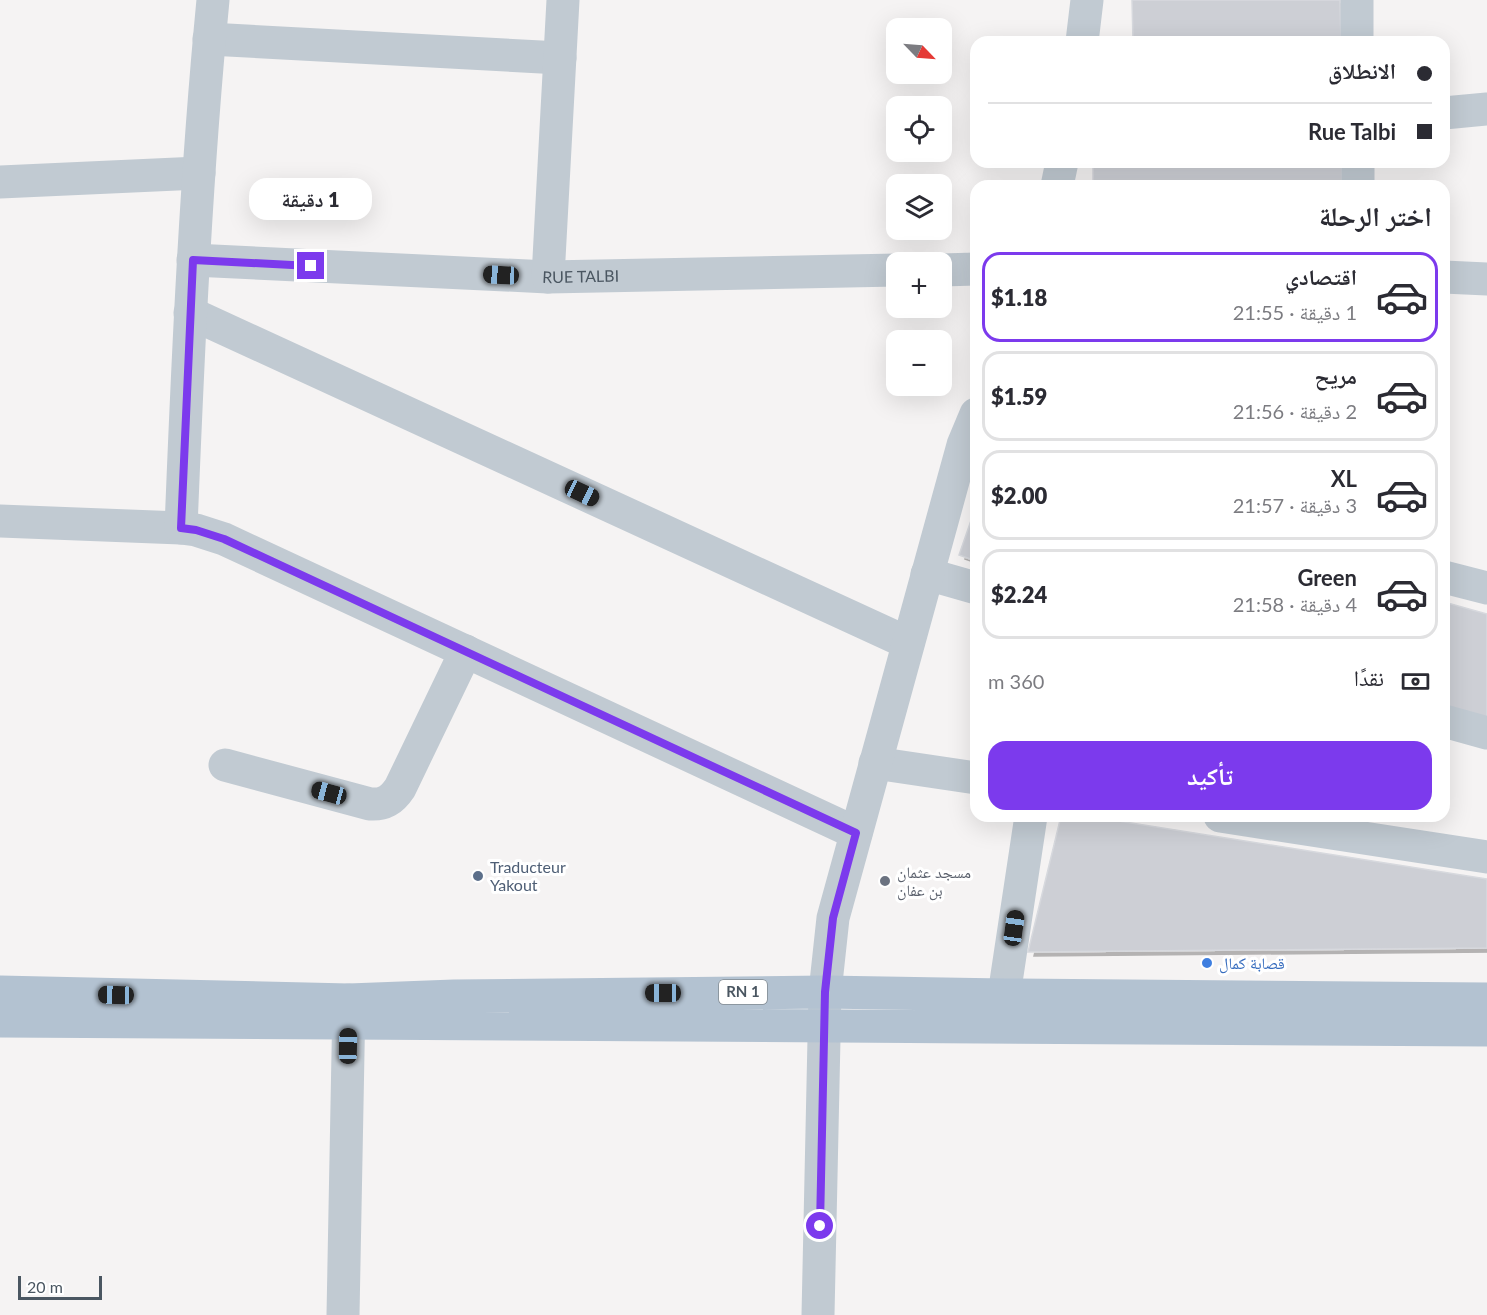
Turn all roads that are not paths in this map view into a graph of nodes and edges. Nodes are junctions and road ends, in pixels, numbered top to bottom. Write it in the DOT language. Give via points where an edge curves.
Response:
graph roads {
  1 [pos="213,0"];
  2 [pos="563,0"];
  3 [pos="1087,0"];
  4 [pos="1357,0"];
  5 [pos="1083,36"];
  6 [pos="1358,36"];
  7 [pos="209,39"];
  8 [pos="560,58"];
  9 [pos="1487,109"];
  10 [pos="1450,112"];
  11 [pos="199,173"];
  12 [pos="0,182"];
  13 [pos="193,260"];
  14 [pos="970,269"];
  15 [pos="886,270"];
  16 [pos="952,270"];
  17 [pos="1450,276"];
  18 [pos="548,277"];
  19 [pos="1487,279"];
  20 [pos="190,314"];
  21 [pos="970,446"];
  22 [pos="0,521"];
  23 [pos="181,528"];
  24 [pos="927,574"];
  25 [pos="1450,578"];
  26 [pos="970,586"];
  27 [pos="1487,588"];
  28 [pos="908,642"];
  29 [pos="466,651"];
  30 [pos="1450,723"];
  31 [pos="1487,733"];
  32 [pos="875,763"];
  33 [pos="225,765"];
  34 [pos="970,777"];
  35 [pos="1029,822"];
  36 [pos="1259,822"];
  37 [pos="856,833"];
  38 [pos="1487,857"];
  39 [pos="0,992"];
  40 [pos="825,992"];
  41 [pos="1004,995"];
  42 [pos="1487,999"];
  43 [pos="349,1012"];
  44 [pos="0,1021"];
  45 [pos="824,1025"];
  46 [pos="1487,1030"];
  47 [pos="343,1315"];
  48 [pos="818,1315"];
  1 -- 7 [label="street"];
  2 -- 8 [label="street"];
  3 -- 5 [label="street"];
  4 -- 6 [label="street"];
  7 -- 8 [label="street"];
  7 -- 11 [label="street"];
  8 -- 18 [label="street"];
  9 -- 10 [label="street"];
  11 -- 12 [label="street"];
  11 -- 13 [label="street"];
  13 -- 18 [label="street, RUE TALBI"];
  13 -- 20 [label="street"];
  14 -- 16 [label="street"];
  15 -- 18 [label="street, RUE TALBI"];
  17 -- 19 [label="street"];
  20 -- 23 [label="street"];
  20 -- 28 [label="street"];
  21 -- 24 [label="street"];
  22 -- 23 [label="street"];
  23 -- 29 [label="street" via="224,539"];
  24 -- 26 [label="street"];
  24 -- 28 [label="street"];
  25 -- 27 [label="street"];
  28 -- 32 [label="street"];
  29 -- 33 [label="street" via="400,788 388,802 370,804"];
  29 -- 37 [label="street"];
  30 -- 31 [label="street"];
  32 -- 34 [label="street"];
  32 -- 37 [label="street"];
  35 -- 41 [label="street"];
  36 -- 38 [label="street"];
  37 -- 40 [label="street" via="833,918"];
  39 -- 43 [label="main road, RN 1"];
  40 -- 41 [label="main road, RN 1"];
  40 -- 43 [label="main road, RN 1" via="454,996"];
  40 -- 45 [label="street"];
  41 -- 42 [label="main road, RN 1"];
  43 -- 44 [label="main road, RN 1"];
  43 -- 45 [label="main road, RN 1"];
  43 -- 47 [label="street"];
  45 -- 46 [label="main road, RN 1"];
  45 -- 48 [label="street"];
}
